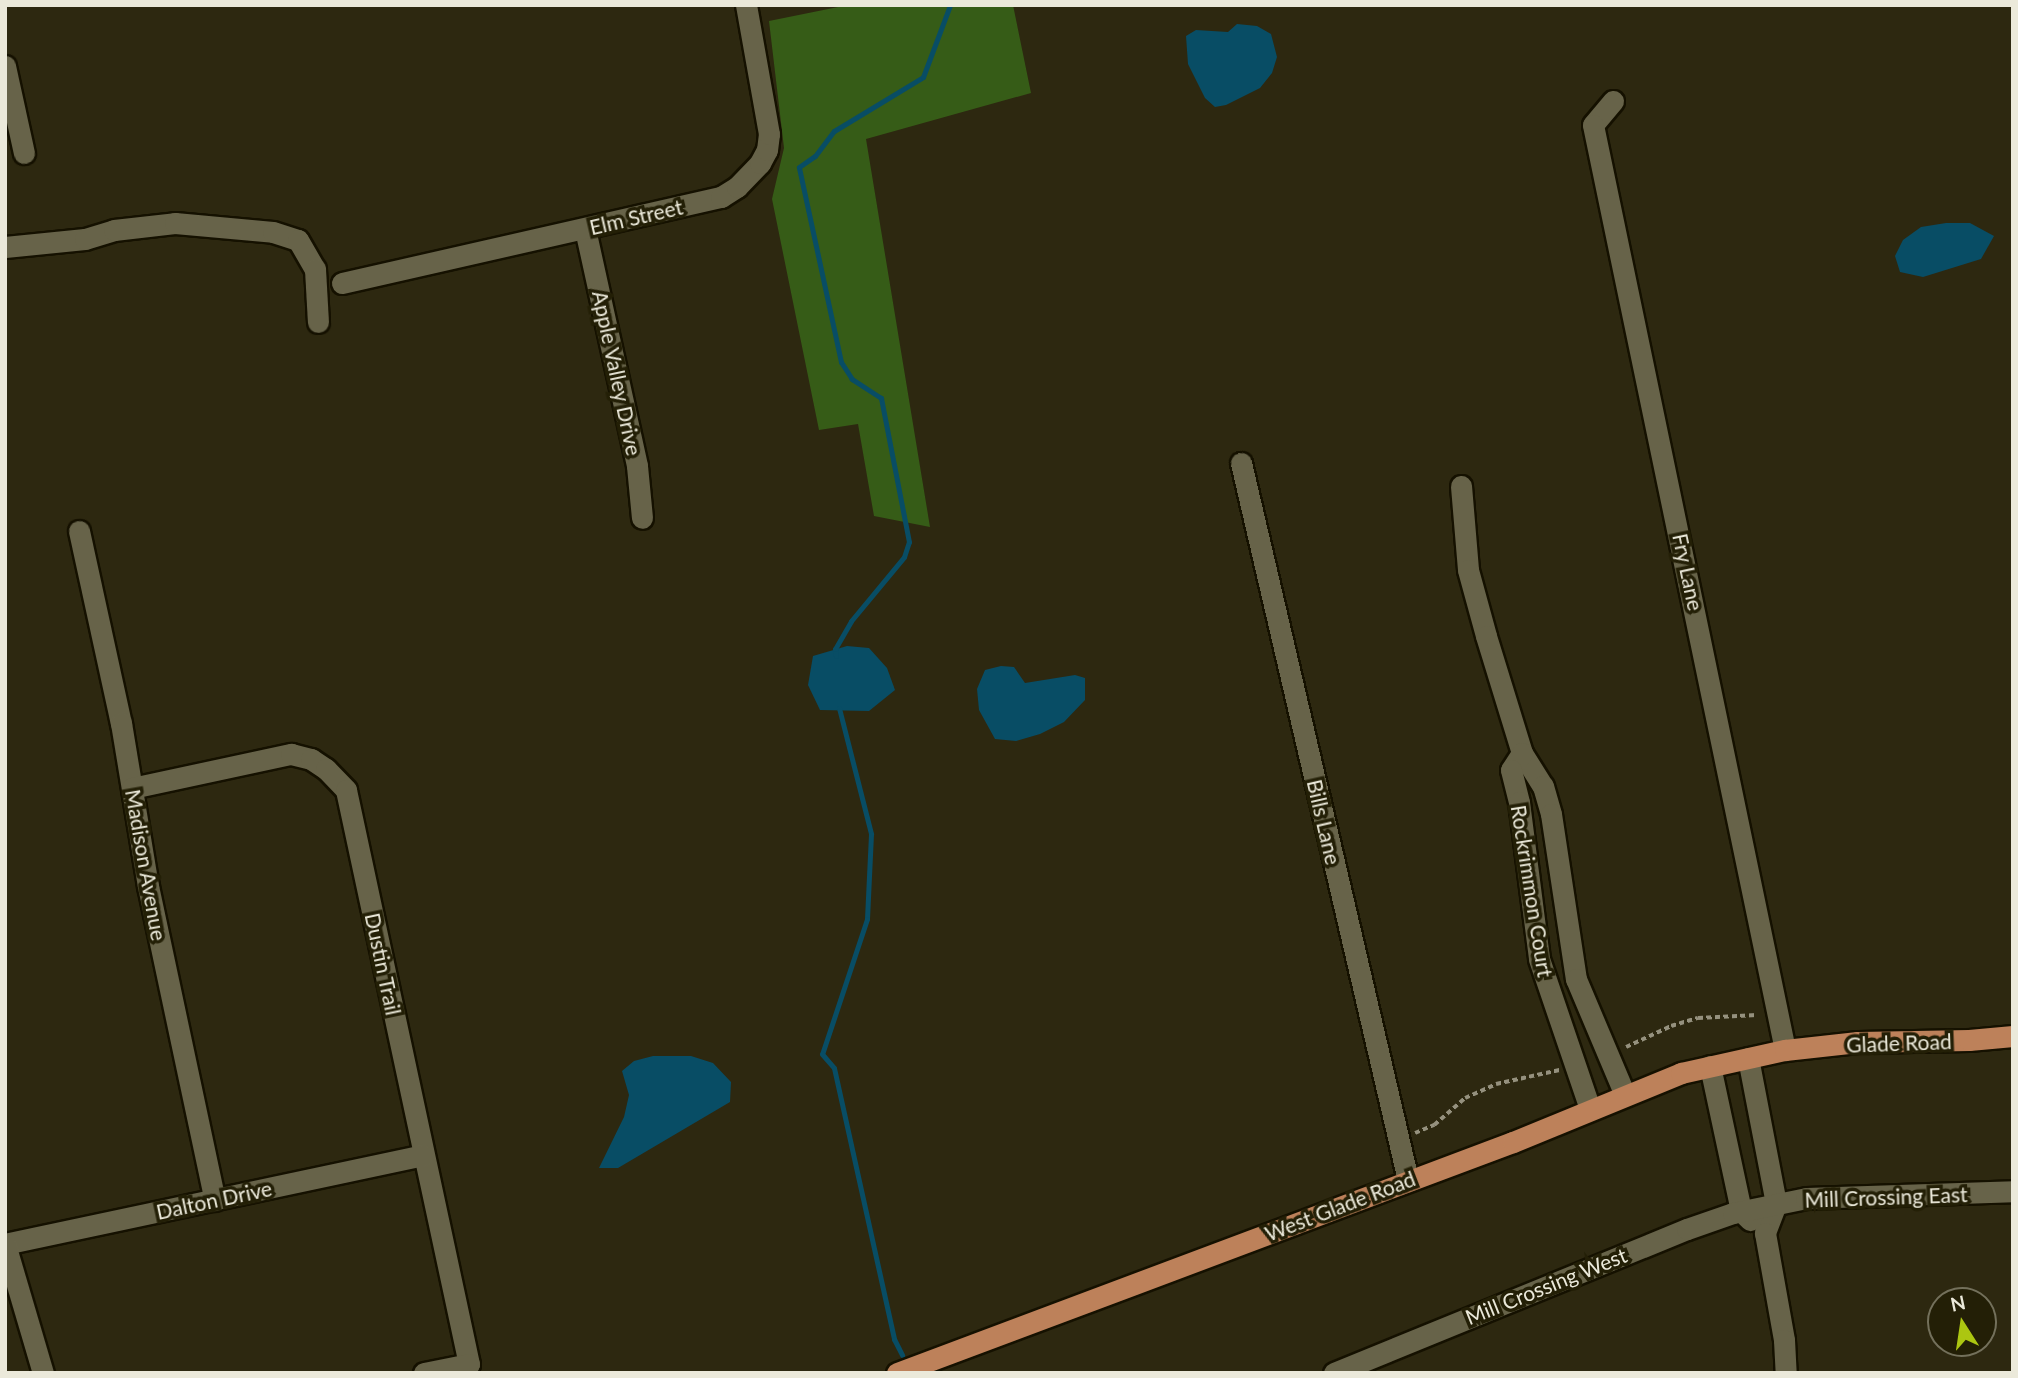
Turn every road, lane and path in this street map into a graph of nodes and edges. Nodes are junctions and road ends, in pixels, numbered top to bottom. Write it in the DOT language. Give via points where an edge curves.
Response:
graph roads {
  1 [pos="746,5"];
  2 [pos="6,69"];
  3 [pos="1613,101"];
  4 [pos="24,153"];
  5 [pos="585,229"];
  6 [pos="5,247"];
  7 [pos="342,283"];
  8 [pos="318,322"];
  9 [pos="1241,463"];
  10 [pos="1461,486"];
  11 [pos="642,518"];
  12 [pos="79,531"];
  13 [pos="1522,752"];
  14 [pos="132,788"];
  15 [pos="1559,874"];
  16 [pos="1527,878"];
  17 [pos="1570,946"];
  18 [pos="1538,952"];
  19 [pos="1587,1009"];
  20 [pos="1558,1020"];
  21 [pos="2013,1036"];
  22 [pos="1785,1050"];
  23 [pos="1748,1058"];
  24 [pos="1710,1066"];
  25 [pos="1625,1095"];
  26 [pos="1590,1110"];
  27 [pos="423,1155"];
  28 [pos="1408,1180"];
  29 [pos="2013,1191"];
  30 [pos="215,1199"];
  31 [pos="1759,1208"];
  32 [pos="1765,1233"];
  33 [pos="5,1244"];
  34 [pos="43,1373"];
  35 [pos="424,1373"];
  36 [pos="897,1373"];
  37 [pos="1334,1373"];
  38 [pos="1786,1373"];
  1 -- 5 [label="street, Elm Street" via="769,134 760,163 721,197"];
  2 -- 4 [label="street"];
  3 -- 22 [label="street, Fry Lane" via="1593,125"];
  5 -- 7 [label="street, Elm Street"];
  5 -- 11 [label="street, Apple Valley Drive" via="637,466"];
  6 -- 8 [label="street" via="175,223 273,232 298,240 316,269"];
  9 -- 28 [label="street, Bills Lane"];
  10 -- 13 [label="street, Rockrimmon Court" via="1468,570"];
  12 -- 14 [label="street, Madison Avenue"];
  13 -- 15 [label="street, Rockrimmon Court" via="1543,786"];
  13 -- 16 [label="street, Rockrimmon Court" via="1511,770"];
  14 -- 27 [label="street, Dustin Trail" via="290,754 311,759 346,790"];
  14 -- 30 [label="street, Madison Avenue" via="148,886"];
  15 -- 16 [label="street"];
  15 -- 17 [label="street, Rockrimmon Court"];
  16 -- 18 [label="street, Rockrimmon Court"];
  17 -- 18 [label="street"];
  17 -- 19 [label="street, Rockrimmon Court"];
  18 -- 20 [label="street, Rockrimmon Court"];
  19 -- 20 [label="street"];
  19 -- 25 [label="street, Rockrimmon Court"];
  20 -- 26 [label="street, Rockrimmon Court"];
  21 -- 22 [label="main road, Glade Road" via="1858,1042"];
  22 -- 23 [label="main road, West Glade Road"];
  23 -- 24 [label="main road, West Glade Road"];
  23 -- 31 [label="street"];
  24 -- 25 [label="main road, West Glade Road"];
  24 -- 31 [label="street"];
  25 -- 26 [label="main road, West Glade Road"];
  26 -- 28 [label="main road, West Glade Road"];
  27 -- 30 [label="street, Dalton Drive"];
  27 -- 35 [label="street, Dustin Trail" via="469,1364"];
  28 -- 36 [label="main road, West Glade Road"];
  29 -- 31 [label="street, Mill Crossing East" via="1807,1198"];
  30 -- 33 [label="street, Dalton Drive"];
  31 -- 32 [label="street"];
  31 -- 32 [label="street"];
  31 -- 37 [label="street, Mill Crossing West" via="1687,1229"];
  32 -- 38 [label="street"];
  33 -- 34 [label="street"];
}
